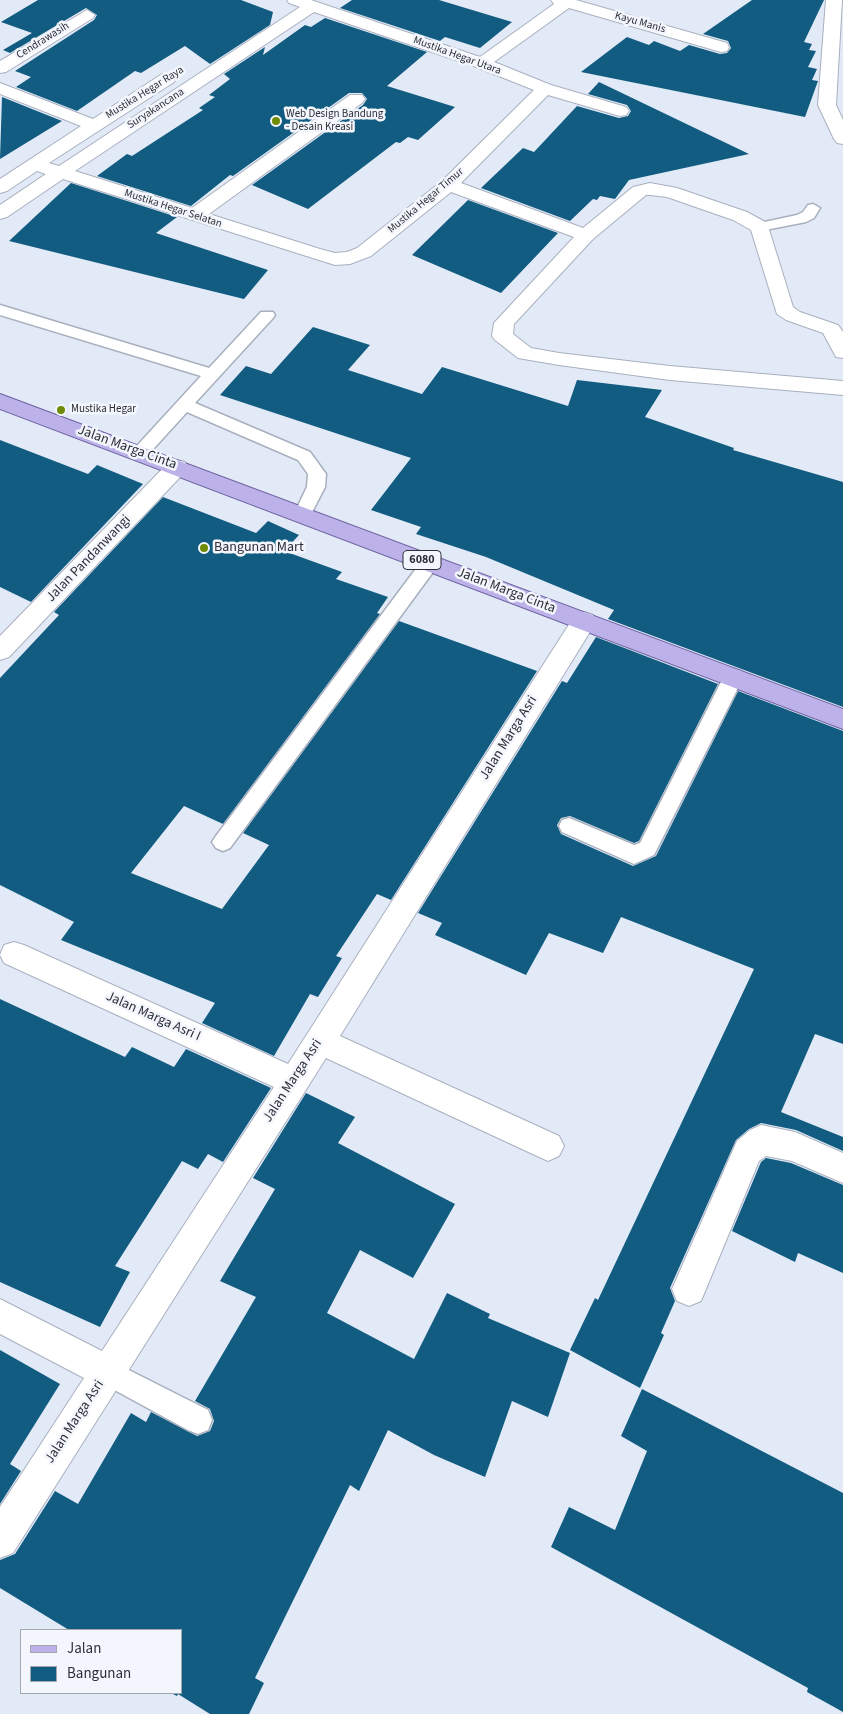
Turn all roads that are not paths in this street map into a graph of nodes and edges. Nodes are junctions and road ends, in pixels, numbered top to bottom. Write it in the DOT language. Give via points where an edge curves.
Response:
graph roads {
  1 [pos="293,0"];
  2 [pos="814,0"];
  3 [pos="563,1"];
  4 [pos="836,4"];
  5 [pos="312,6"];
  6 [pos="86,14"];
  7 [pos="267,16"];
  8 [pos="721,47"];
  9 [pos="482,63"];
  10 [pos="0,68"];
  11 [pos="185,68"];
  12 [pos="0,88"];
  13 [pos="545,89"];
  14 [pos="356,99"];
  15 [pos="620,111"];
  16 [pos="94,125"];
  17 [pos="843,139"];
  18 [pos="34,164"];
  19 [pos="60,172"];
  20 [pos="450,185"];
  21 [pos="0,188"];
  22 [pos="813,208"];
  23 [pos="0,213"];
  24 [pos="194,216"];
  25 [pos="760,227"];
  26 [pos="586,235"];
  27 [pos="314,253"];
  28 [pos="0,310"];
  29 [pos="267,315"];
  30 [pos="843,352"];
  31 [pos="214,375"];
  32 [pos="843,388"];
  33 [pos="0,401"];
  34 [pos="185,405"];
  35 [pos="140,453"];
  36 [pos="177,467"];
  37 [pos="303,514"];
  38 [pos="430,563"];
  39 [pos="584,621"];
  40 [pos="0,651"];
  41 [pos="734,676"];
  42 [pos="843,719"];
  43 [pos="569,826"];
  44 [pos="223,842"];
  45 [pos="14,954"];
  46 [pos="319,1041"];
  47 [pos="293,1081"];
  48 [pos="548,1146"];
  49 [pos="843,1168"];
  50 [pos="689,1289"];
  51 [pos="0,1316"];
  52 [pos="107,1372"];
  53 [pos="198,1420"];
  54 [pos="0,1540"];
  1 -- 5 [label="street, Mustika Hegar Utara"];
  1 -- 7 [label="street"];
  2 -- 4 [label="street"];
  3 -- 8 [label="street, Kayu Manis"];
  3 -- 9 [label="street"];
  4 -- 17 [label="street" via="827,105"];
  5 -- 9 [label="street, Mustika Hegar Utara"];
  5 -- 19 [label="street, Suryakancana"];
  6 -- 10 [label="street, Cendrawasih"];
  9 -- 13 [label="street, Mustika Hegar Utara"];
  11 -- 16 [label="street, Mustika Hegar Raya"];
  12 -- 16 [label="street"];
  13 -- 15 [label="street, Mustika Hegar Utara"];
  13 -- 20 [label="street, Mustika Hegar Timur"];
  14 -- 24 [label="street"];
  16 -- 18 [label="street, Mustika Hegar Raya"];
  18 -- 19 [label="street, Mustika Hegar Selatan"];
  18 -- 21 [label="street, Mustika Hegar Raya"];
  19 -- 23 [label="street, Suryakancana"];
  19 -- 24 [label="street, Mustika Hegar Selatan"];
  20 -- 26 [label="street"];
  20 -- 27 [label="street, Mustika Hegar Timur" via="364,252 342,259"];
  22 -- 25 [label="lane" via="801,219"];
  24 -- 27 [label="street, Mustika Hegar Selatan"];
  25 -- 26 [label="street" via="740,216 670,192 650,189 640,192"];
  25 -- 30 [label="street" via="784,310 831,329"];
  26 -- 32 [label="street" via="504,323 502,336 525,353 670,373"];
  28 -- 31 [label="lane"];
  29 -- 31 [label="lane"];
  31 -- 34 [label="lane"];
  33 -- 35 [label="main road, Jalan Marga Cinta / 6080"];
  34 -- 35 [label="lane"];
  34 -- 37 [label="lane" via="304,456 317,474 316,487"];
  35 -- 36 [label="main road, Jalan Marga Cinta / 6080"];
  36 -- 37 [label="main road, Jalan Marga Cinta / 6080"];
  36 -- 40 [label="street, Jalan Pandanwangi"];
  37 -- 38 [label="main road, Jalan Marga Cinta / 6080"];
  38 -- 39 [label="main road, Jalan Marga Cinta / 6080"];
  38 -- 44 [label="lane"];
  39 -- 41 [label="main road, Jalan Marga Cinta / 6080"];
  39 -- 46 [label="street, Jalan Marga Asri"];
  41 -- 42 [label="main road, Jalan Marga Cinta / 6080"];
  41 -- 43 [label="lane" via="647,849 634,855"];
  45 -- 47 [label="street, Jalan Marga Asri I"];
  46 -- 47 [label="street, Jalan Marga Asri"];
  46 -- 48 [label="street"];
  47 -- 52 [label="street, Jalan Marga Asri"];
  49 -- 50 [label="street" via="795,1147 761,1140 748,1151"];
  51 -- 52 [label="street"];
  52 -- 53 [label="lane"];
  52 -- 54 [label="street, Jalan Marga Asri"];
}
